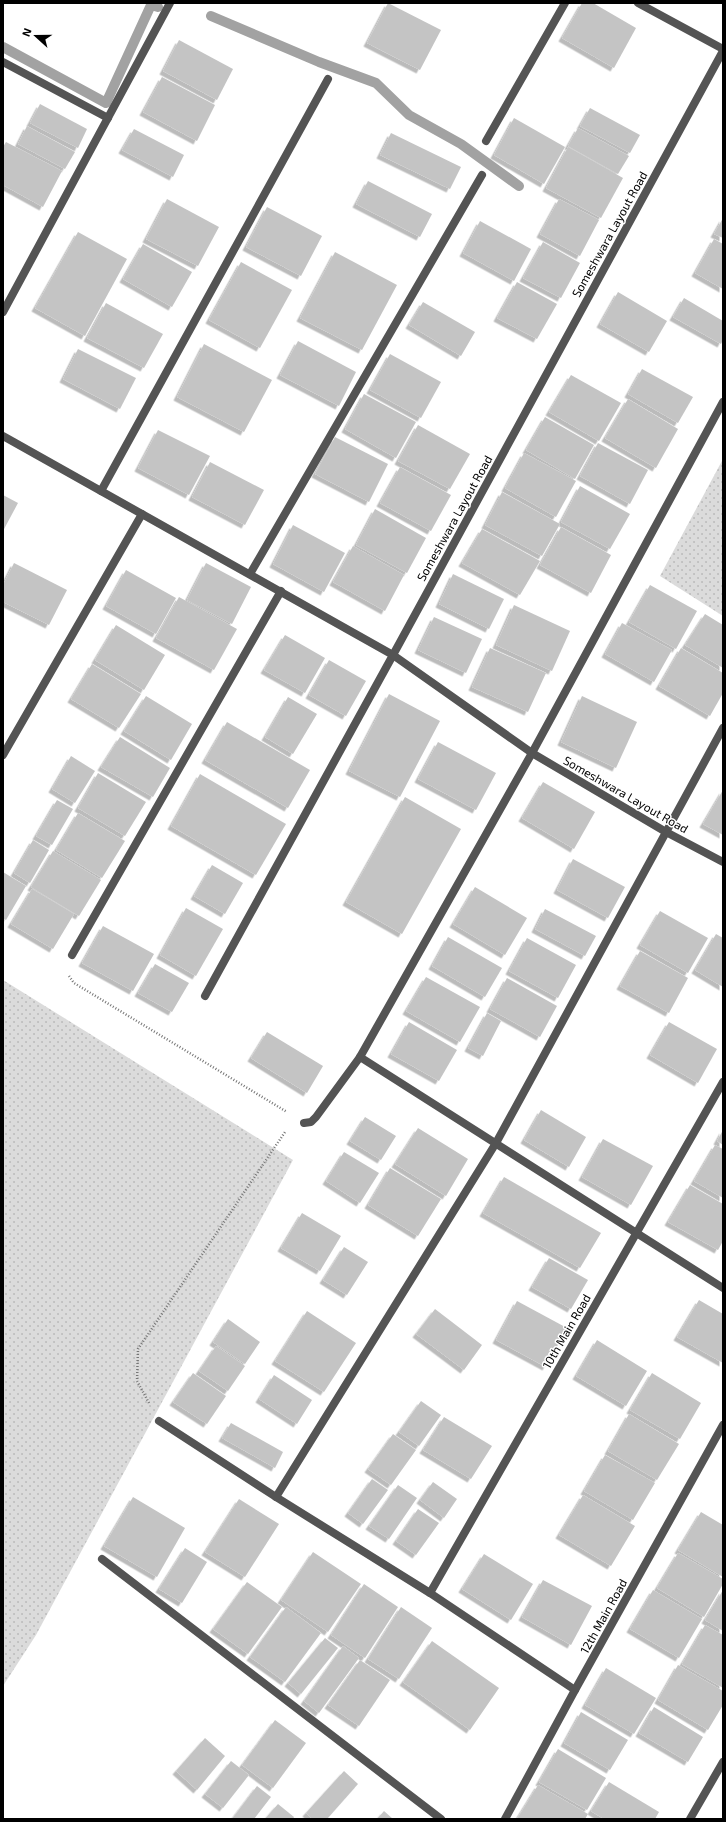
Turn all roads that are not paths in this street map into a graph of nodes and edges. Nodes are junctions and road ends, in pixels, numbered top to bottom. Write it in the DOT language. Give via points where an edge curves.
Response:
graph roads {
  1 [pos="170,3"];
  2 [pos="564,3"];
  3 [pos="638,3"];
  4 [pos="723,50"];
  5 [pos="3,62"];
  6 [pos="328,79"];
  7 [pos="108,118"];
  8 [pos="486,141"];
  9 [pos="482,176"];
  10 [pos="3,312"];
  11 [pos="723,402"];
  12 [pos="3,436"];
  13 [pos="101,491"];
  14 [pos="142,514"];
  15 [pos="250,574"];
  16 [pos="281,591"];
  17 [pos="393,655"];
  18 [pos="723,728"];
  19 [pos="532,753"];
  20 [pos="3,755"];
  21 [pos="666,832"];
  22 [pos="723,862"];
  23 [pos="72,955"];
  24 [pos="205,996"];
  25 [pos="360,1056"];
  26 [pos="723,1082"];
  27 [pos="304,1123"];
  28 [pos="496,1143"];
  29 [pos="636,1233"];
  30 [pos="723,1288"];
  31 [pos="159,1421"];
  32 [pos="723,1425"];
  33 [pos="276,1497"];
  34 [pos="102,1559"];
  35 [pos="430,1593"];
  36 [pos="575,1690"];
  37 [pos="723,1762"];
  38 [pos="441,1819"];
  39 [pos="505,1819"];
  40 [pos="690,1819"];
  1 -- 7 [label="street"];
  2 -- 8 [label="street"];
  3 -- 4 [label="street"];
  4 -- 17 [label="street, Someshwara Layout Road"];
  5 -- 7 [label="street"];
  6 -- 13 [label="street"];
  7 -- 10 [label="street"];
  9 -- 15 [label="street"];
  11 -- 19 [label="street"];
  12 -- 13 [label="street"];
  13 -- 14 [label="street"];
  14 -- 15 [label="street"];
  14 -- 20 [label="street"];
  15 -- 16 [label="street"];
  16 -- 17 [label="street"];
  16 -- 23 [label="street"];
  17 -- 19 [label="street, Someshwara Layout Road"];
  17 -- 24 [label="street"];
  18 -- 21 [label="street"];
  19 -- 21 [label="street, Someshwara Layout Road"];
  19 -- 25 [label="street"];
  21 -- 22 [label="street, Someshwara Layout Road"];
  21 -- 28 [label="street"];
  25 -- 27 [label="street" via="316,1117 311,1122"];
  25 -- 28 [label="street"];
  26 -- 29 [label="street, 10th Main Road"];
  28 -- 29 [label="street"];
  28 -- 33 [label="street"];
  29 -- 30 [label="street"];
  29 -- 35 [label="street, 10th Main Road"];
  31 -- 33 [label="street"];
  32 -- 36 [label="street, 12th Main Road"];
  33 -- 35 [label="street"];
  34 -- 38 [label="street"];
  35 -- 36 [label="street"];
  36 -- 39 [label="street, 12th Main Road"];
  37 -- 40 [label="street"];
}
